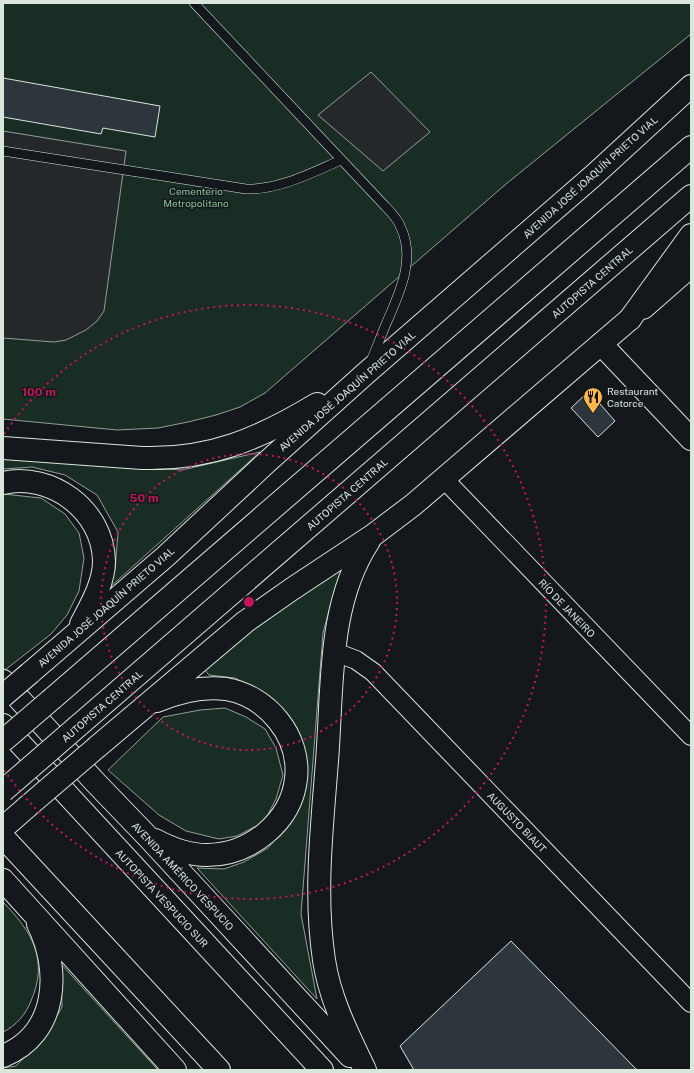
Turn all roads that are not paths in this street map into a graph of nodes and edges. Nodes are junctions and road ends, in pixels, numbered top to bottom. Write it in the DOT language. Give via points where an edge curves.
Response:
graph roads {
  1 [pos="194,3"];
  2 [pos="691,86"];
  3 [pos="691,147"];
  4 [pos="3,151"];
  5 [pos="341,160"];
  6 [pos="691,196"];
  7 [pos="691,235"];
  8 [pos="691,266"];
  9 [pos="630,319"];
  10 [pos="601,344"];
  11 [pos="365,374"];
  12 [pos="691,439"];
  13 [pos="3,448"];
  14 [pos="444,479"];
  15 [pos="3,483"];
  16 [pos="372,536"];
  17 [pos="74,634"];
  18 [pos="334,652"];
  19 [pos="3,681"];
  20 [pos="3,696"];
  21 [pos="139,711"];
  22 [pos="3,725"];
  23 [pos="691,736"];
  24 [pos="3,741"];
  25 [pos="3,791"];
  26 [pos="3,828"];
  27 [pos="3,837"];
  28 [pos="148,837"];
  29 [pos="3,880"];
  30 [pos="33,912"];
  31 [pos="691,1003"];
  32 [pos="3,1056"];
  33 [pos="175,1070"];
  34 [pos="219,1070"];
  35 [pos="322,1070"];
  36 [pos="364,1070"];
  1 -- 5 [label="lane"];
  2 -- 11 [label="main road, AVENIDA JOSÉ JOAQUÍN PRIETO VIAL" via="593,176"];
  3 -- 24 [label="main road, bridge"];
  4 -- 5 [label="lane" via="258,190 281,184"];
  5 -- 11 [label="lane" via="396,219 401,226 407,248 400,291"];
  6 -- 25 [label="main road, AUTOPISTA CENTRAL, bridge"];
  7 -- 9 [label="main road"];
  8 -- 9 [label="main road"];
  9 -- 10 [label="main road"];
  10 -- 12 [label="main road"];
  10 -- 14 [label="main road"];
  11 -- 13 [label="main road" via="268,432 206,453 163,458"];
  11 -- 17 [label="main road, AVENIDA JOSÉ JOAQUÍN PRIETO VIAL" via="171,552"];
  14 -- 16 [label="main road"];
  14 -- 23 [label="street, RÍO DE JANEIRO"];
  15 -- 17 [label="main road" via="26,481 56,489 81,507 95,527 103,551 103,572 96,593"];
  16 -- 18 [label="main road" via="356,564 345,594 338,620"];
  16 -- 21 [label="main road" via="245,622"];
  17 -- 20 [label="main road, AVENIDA JOSÉ JOAQUÍN PRIETO VIAL, bridge"];
  18 -- 31 [label="street, AUGUSTO BIAUT" via="356,660 373,672"];
  18 -- 36 [label="main road" via="320,870 320,931 333,998"];
  19 -- 28 [label="main road, AVENIDA AMÉRICO VESPUCIO"];
  21 -- 26 [label="main road, bridge"];
  21 -- 28 [label="main road" via="154,702 187,691 216,688 238,692 260,704 281,724 289,737 296,764 294,791 289,804 274,826 250,844 222,854 207,855 186,852"];
  22 -- 35 [label="main road, AUTOPISTA VESPUCIO SUR"];
  27 -- 34 [label="main road"];
  28 -- 36 [label="main road, AVENIDA AMÉRICO VESPUCIO"];
  29 -- 30 [label="main road"];
  30 -- 32 [label="main road" via="50,958 50,1003 38,1028 19,1047"];
  30 -- 33 [label="main road"];
}
